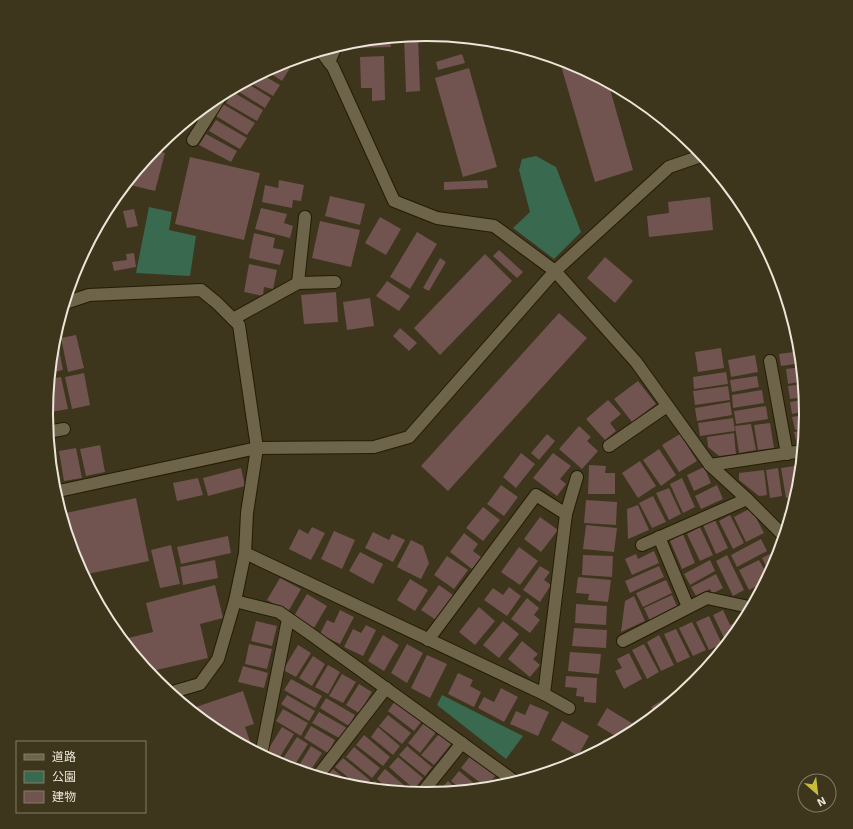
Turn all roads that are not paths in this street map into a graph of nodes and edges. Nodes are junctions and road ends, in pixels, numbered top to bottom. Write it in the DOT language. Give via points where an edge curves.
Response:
graph roads {
  1 [pos="333,53"];
  2 [pos="324,56"];
  3 [pos="329,62"];
  4 [pos="213,108"];
  5 [pos="193,140"];
  6 [pos="697,157"];
  7 [pos="305,217"];
  8 [pos="555,271"];
  9 [pos="298,282"];
  10 [pos="335,282"];
  11 [pos="71,301"];
  12 [pos="233,319"];
  13 [pos="770,361"];
  14 [pos="667,406"];
  15 [pos="64,429"];
  16 [pos="54,431"];
  17 [pos="609,446"];
  18 [pos="258,448"];
  19 [pos="798,452"];
  20 [pos="787,454"];
  21 [pos="710,466"];
  22 [pos="577,477"];
  23 [pos="61,491"];
  24 [pos="747,499"];
  25 [pos="566,514"];
  26 [pos="781,533"];
  27 [pos="659,538"];
  28 [pos="642,545"];
  29 [pos="245,553"];
  30 [pos="235,601"];
  31 [pos="747,606"];
  32 [pos="688,607"];
  33 [pos="288,619"];
  34 [pos="428,640"];
  35 [pos="623,641"];
  36 [pos="386,688"];
  37 [pos="175,691"];
  38 [pos="544,694"];
  39 [pos="569,708"];
  40 [pos="462,743"];
  41 [pos="262,750"];
  42 [pos="321,773"];
  43 [pos="510,778"];
  44 [pos="425,788"];
  1 -- 3 [label="street"];
  2 -- 3 [label="street"];
  3 -- 8 [label="street" via="394,201 437,218 494,226"];
  4 -- 5 [label="street"];
  6 -- 8 [label="street" via="669,167"];
  7 -- 9 [label="street"];
  8 -- 14 [label="street" via="636,362"];
  8 -- 18 [label="street" via="409,437 374,447"];
  9 -- 10 [label="street"];
  9 -- 12 [label="street"];
  11 -- 12 [label="street" via="89,295 201,290"];
  12 -- 18 [label="street" via="239,325"];
  13 -- 20 [label="street"];
  14 -- 17 [label="street"];
  14 -- 21 [label="street"];
  15 -- 16 [label="street"];
  18 -- 23 [label="street"];
  18 -- 29 [label="street" via="247,513"];
  19 -- 20 [label="street"];
  20 -- 21 [label="street"];
  21 -- 24 [label="street"];
  22 -- 25 [label="street"];
  24 -- 26 [label="street"];
  24 -- 27 [label="street"];
  25 -- 34 [label="street" via="536,495"];
  25 -- 38 [label="street"];
  27 -- 28 [label="street"];
  27 -- 32 [label="street"];
  29 -- 30 [label="street"];
  29 -- 34 [label="street"];
  30 -- 33 [label="street" via="278,612"];
  30 -- 37 [label="street" via="218,659 200,684"];
  31 -- 32 [label="street" via="707,598"];
  32 -- 35 [label="street"];
  33 -- 36 [label="street"];
  33 -- 41 [label="street"];
  34 -- 38 [label="street"];
  36 -- 40 [label="street"];
  36 -- 42 [label="street"];
  38 -- 39 [label="street"];
  40 -- 43 [label="street"];
  40 -- 44 [label="street"];
}
